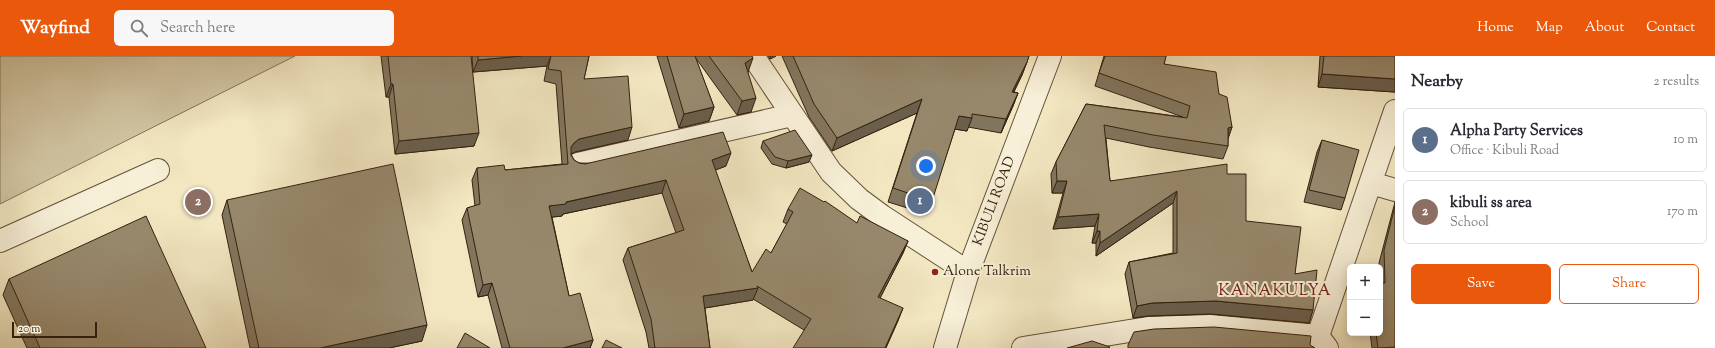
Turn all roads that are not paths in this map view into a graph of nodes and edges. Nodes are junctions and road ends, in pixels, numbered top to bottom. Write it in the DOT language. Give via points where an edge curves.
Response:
graph roads {
  1 [pos="753,56"];
  2 [pos="1050,56"];
  3 [pos="1395,111"];
  4 [pos="792,114"];
  5 [pos="578,164"];
  6 [pos="158,170"];
  7 [pos="1371,183"];
  8 [pos="1395,190"];
  9 [pos="0,241"];
  10 [pos="968,272"];
  11 [pos="1323,342"];
  12 [pos="945,348"];
  13 [pos="1023,348"];
  1 -- 4 [label="street"];
  2 -- 10 [label="street, KIBULI ROAD"];
  3 -- 7 [label="street"];
  4 -- 5 [label="street"];
  4 -- 10 [label="street" via="832,172 859,199"];
  6 -- 9 [label="street"];
  7 -- 8 [label="street"];
  7 -- 11 [label="street"];
  10 -- 12 [label="street, KIBULI ROAD"];
  11 -- 13 [label="street" via="1210,326 1148,328"];
}
